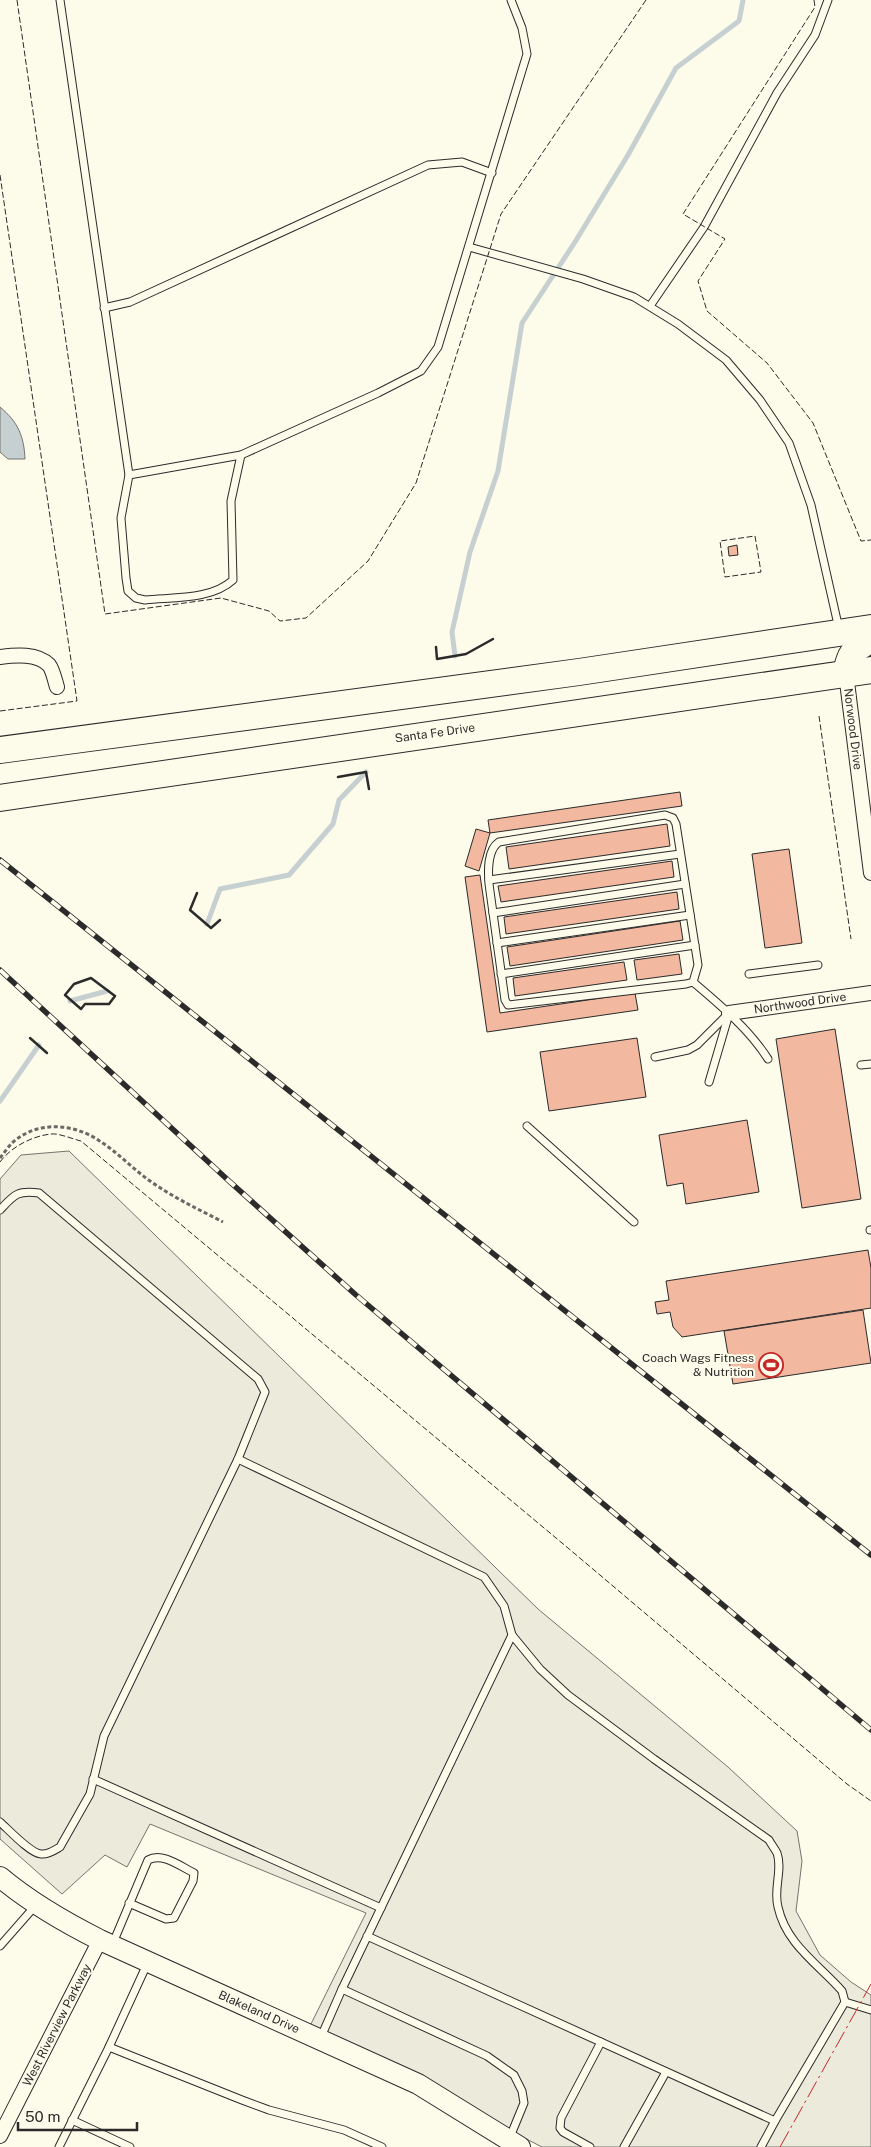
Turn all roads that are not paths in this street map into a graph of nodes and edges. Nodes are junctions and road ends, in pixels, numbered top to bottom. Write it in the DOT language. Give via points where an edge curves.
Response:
graph roads {
  1 [pos="60,0"];
  2 [pos="511,0"];
  3 [pos="828,0"];
  4 [pos="492,173"];
  5 [pos="469,247"];
  6 [pos="650,306"];
  7 [pos="104,308"];
  8 [pos="241,455"];
  9 [pos="129,475"];
  10 [pos="871,628"];
  11 [pos="840,632"];
  12 [pos="871,640"];
  13 [pos="0,657"];
  14 [pos="871,670"];
  15 [pos="846,674"];
  16 [pos="57,687"];
  17 [pos="0,750"];
  18 [pos="0,798"];
  19 [pos="680,854"];
  20 [pos="871,873"];
  21 [pos="488,880"];
  22 [pos="685,884"];
  23 [pos="493,913"];
  24 [pos="690,915"];
  25 [pos="497,943"];
  26 [pos="695,945"];
  27 [pos="818,964"];
  28 [pos="501,974"];
  29 [pos="749,974"];
  30 [pos="693,982"];
  31 [pos="871,993"];
  32 [pos="729,1013"];
  33 [pos="655,1057"];
  34 [pos="768,1059"];
  35 [pos="871,1064"];
  36 [pos="861,1065"];
  37 [pos="709,1082"];
  38 [pos="527,1126"];
  39 [pos="0,1210"];
  40 [pos="634,1222"];
  41 [pos="238,1459"];
  42 [pos="512,1635"];
  43 [pos="93,1779"];
  44 [pos="0,1822"];
  45 [pos="0,1876"];
  46 [pos="130,1903"];
  47 [pos="36,1904"];
  48 [pos="381,1908"];
  49 [pos="367,1936"];
  50 [pos="106,1943"];
  51 [pos="0,1946"];
  52 [pos="148,1962"];
  53 [pos="342,1990"];
  54 [pos="845,2002"];
  55 [pos="871,2010"];
  56 [pos="320,2040"];
  57 [pos="601,2042"];
  58 [pos="109,2047"];
  59 [pos="666,2072"];
  60 [pos="72,2120"];
  61 [pos="775,2121"];
  62 [pos="0,2136"];
  63 [pos="515,2144"];
  64 [pos="59,2147"];
  65 [pos="130,2147"];
  66 [pos="382,2147"];
  67 [pos="590,2147"];
  68 [pos="624,2147"];
  69 [pos="761,2147"];
  1 -- 7 [label="lane"];
  2 -- 4 [label="lane" via="522,28 527,54"];
  3 -- 6 [label="lane" via="815,35 777,93 704,227"];
  4 -- 5 [label="lane"];
  4 -- 7 [label="lane" via="462,162 428,165 130,302"];
  5 -- 6 [label="lane" via="584,279"];
  5 -- 8 [label="lane" via="438,347 421,371"];
  6 -- 11 [label="lane" via="726,360 760,400 789,443 811,505"];
  7 -- 9 [label="lane"];
  8 -- 9 [label="lane"];
  8 -- 9 [label="lane" via="231,501 233,580 213,593 145,600 128,591 121,518"];
  10 -- 11 [label="highway"];
  11 -- 17 [label="highway" via="579,672"];
  12 -- 15 [label="highway" via="860,645 848,659"];
  13 -- 16 [label="street" via="37,657 50,666"];
  14 -- 15 [label="highway, Santa Fe Drive"];
  15 -- 18 [label="highway, Santa Fe Drive"];
  15 -- 20 [label="street, Norwood Drive"];
  19 -- 21 [label="lane"];
  19 -- 21 [label="lane" via="676,824 665,815 499,842 492,849"];
  19 -- 22 [label="lane"];
  21 -- 23 [label="lane"];
  22 -- 23 [label="lane"];
  22 -- 24 [label="lane"];
  23 -- 25 [label="lane"];
  24 -- 25 [label="lane"];
  24 -- 26 [label="lane"];
  25 -- 28 [label="lane"];
  26 -- 28 [label="lane"];
  26 -- 30 [label="lane" via="698,965"];
  27 -- 29 [label="lane"];
  28 -- 30 [label="lane" via="505,1000 513,1006"];
  30 -- 32 [label="lane"];
  31 -- 32 [label="street, Northwood Drive"];
  32 -- 33 [label="lane" via="697,1045"];
  32 -- 34 [label="lane"];
  32 -- 37 [label="lane"];
  35 -- 36 [label="lane"];
  38 -- 40 [label="lane"];
  39 -- 41 [label="lane" via="23,1190 39,1193 258,1379 265,1392"];
  41 -- 42 [label="lane" via="484,1577 504,1606"];
  41 -- 43 [label="lane" via="104,1736"];
  42 -- 48 [label="lane"];
  42 -- 54 [label="lane" via="540,1669 568,1695 769,1840 777,1853 779,1865 776,1891 783,1926 794,1943 842,1991"];
  43 -- 44 [label="lane" via="90,1794 60,1848 52,1852 41,1854 31,1850"];
  43 -- 48 [label="lane"];
  45 -- 47 [label="street, Blakeland Drive"];
  46 -- 46 [label="lane" via="148,1860 154,1857 194,1873 174,1918 166,1919"];
  46 -- 50 [label="lane"];
  47 -- 50 [label="street, Blakeland Drive"];
  47 -- 51 [label="lane"];
  48 -- 49 [label="lane"];
  49 -- 53 [label="lane"];
  49 -- 57 [label="lane"];
  50 -- 52 [label="street, Blakeland Drive"];
  50 -- 62 [label="street, West Riverview Parkway"];
  52 -- 56 [label="street, Blakeland Drive"];
  52 -- 58 [label="lane"];
  53 -- 56 [label="lane"];
  53 -- 63 [label="lane" via="487,2056 514,2075 524,2103"];
  54 -- 55 [label="lane"];
  54 -- 61 [label="lane"];
  56 -- 63 [label="street, Blakeland Drive" via="418,2084"];
  57 -- 59 [label="lane"];
  57 -- 67 [label="lane" via="560,2118 563,2132"];
  58 -- 60 [label="lane"];
  58 -- 66 [label="lane" via="268,2110 344,2130"];
  59 -- 61 [label="lane"];
  59 -- 68 [label="lane"];
  60 -- 64 [label="lane"];
  60 -- 65 [label="lane"];
  61 -- 69 [label="lane"];
}
